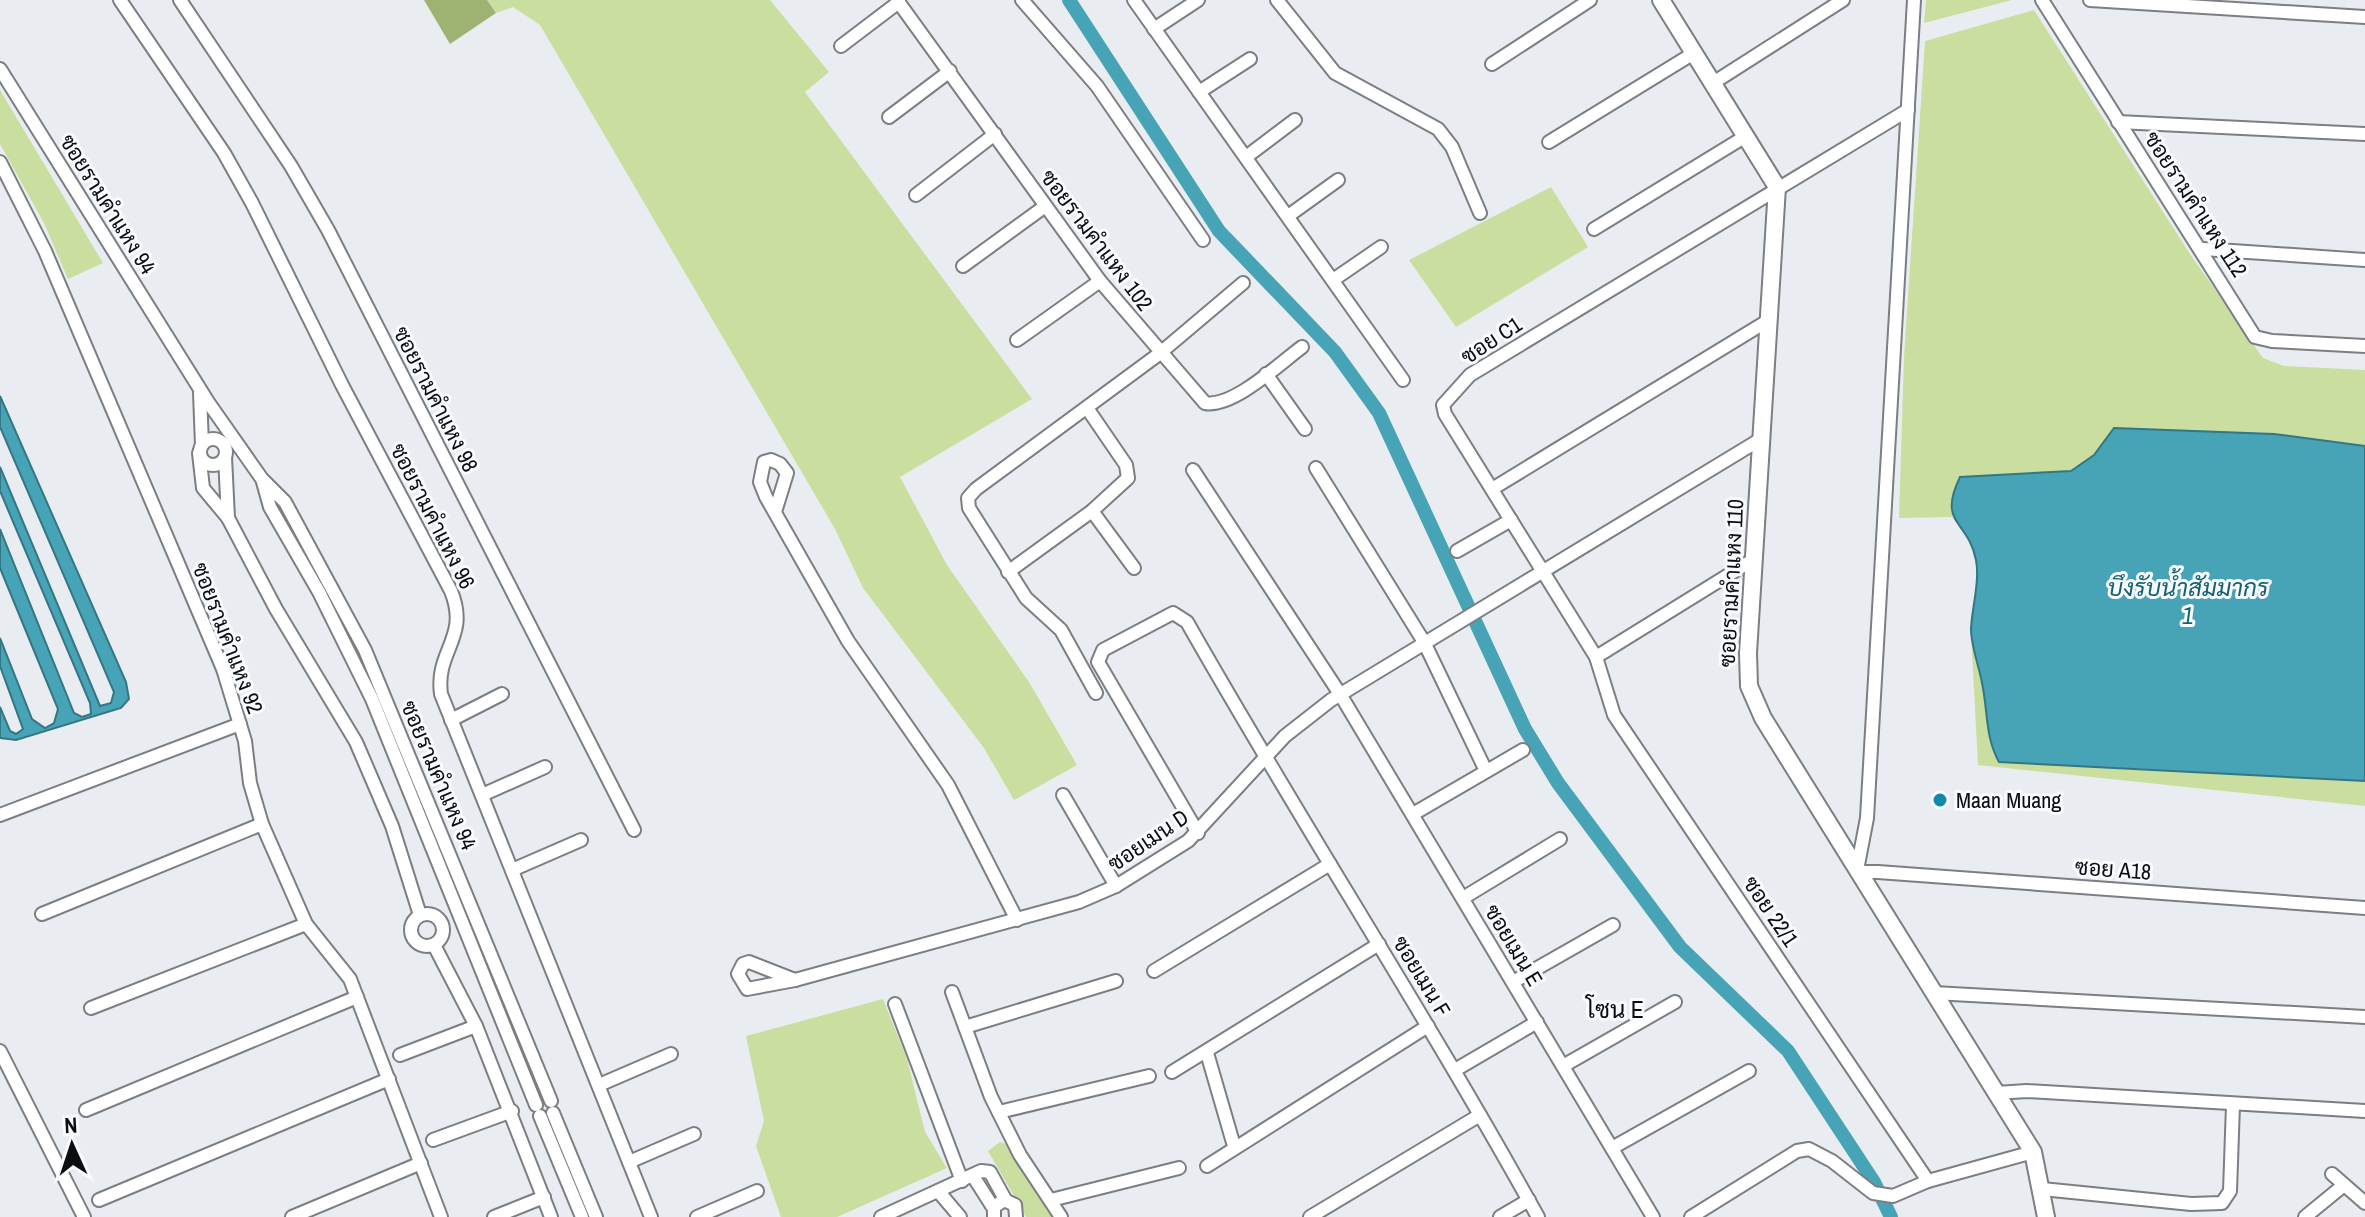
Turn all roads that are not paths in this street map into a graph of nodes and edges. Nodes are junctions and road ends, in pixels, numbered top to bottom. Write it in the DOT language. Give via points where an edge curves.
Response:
graph roads {
  1 [pos="120,0"];
  2 [pos="180,0"];
  3 [pos="1022,0"];
  4 [pos="1134,0"];
  5 [pos="1198,0"];
  6 [pos="1277,0"];
  7 [pos="1590,0"];
  8 [pos="1661,0"];
  9 [pos="1843,0"];
  10 [pos="1914,0"];
  11 [pos="2042,0"];
  12 [pos="2090,0"];
  13 [pos="898,1"];
  14 [pos="2365,17"];
  15 [pos="1154,29"];
  16 [pos="841,46"];
  17 [pos="1694,53"];
  18 [pos="1250,59"];
  19 [pos="1492,64"];
  20 [pos="0,69"];
  21 [pos="950,71"];
  22 [pos="1713,83"];
  23 [pos="1199,92"];
  24 [pos="1908,110"];
  25 [pos="889,117"];
  26 [pos="1295,120"];
  27 [pos="2118,122"];
  28 [pos="995,134"];
  29 [pos="2365,134"];
  30 [pos="1746,136"];
  31 [pos="1549,142"];
  32 [pos="1246,157"];
  33 [pos="0,162"];
  34 [pos="1338,180"];
  35 [pos="1777,187"];
  36 [pos="916,195"];
  37 [pos="1044,207"];
  38 [pos="1480,213"];
  39 [pos="1288,216"];
  40 [pos="1594,229"];
  41 [pos="1203,240"];
  42 [pos="1381,247"];
  43 [pos="2203,249"];
  44 [pos="2365,260"];
  45 [pos="963,266"];
  46 [pos="1333,280"];
  47 [pos="1100,281"];
  48 [pos="1243,283"];
  49 [pos="1769,320"];
  50 [pos="1017,340"];
  51 [pos="2365,346"];
  52 [pos="1302,347"];
  53 [pos="1159,354"];
  54 [pos="1266,374"];
  55 [pos="1403,380"];
  56 [pos="200,389"];
  57 [pos="1087,408"];
  58 [pos="214,411"];
  59 [pos="1305,429"];
  60 [pos="1761,439"];
  61 [pos="222,443"];
  62 [pos="201,449"];
  63 [pos="225,457"];
  64 [pos="1316,468"];
  65 [pos="1193,470"];
  66 [pos="1492,489"];
  67 [pos="1092,511"];
  68 [pos="775,512"];
  69 [pos="228,518"];
  70 [pos="1511,520"];
  71 [pos="1457,551"];
  72 [pos="1751,561"];
  73 [pos="1134,568"];
  74 [pos="1542,571"];
  75 [pos="1008,572"];
  76 [pos="1424,642"];
  77 [pos="1596,657"];
  78 [pos="1096,693"];
  79 [pos="502,694"];
  80 [pos="1340,694"];
  81 [pos="451,720"];
  82 [pos="240,724"];
  83 [pos="1523,750"];
  84 [pos="1265,760"];
  85 [pos="545,767"];
  86 [pos="1486,771"];
  87 [pos="482,795"];
  88 [pos="1063,795"];
  89 [pos="1413,814"];
  90 [pos="0,815"];
  91 [pos="262,824"];
  92 [pos="634,830"];
  93 [pos="1198,833"];
  94 [pos="1560,839"];
  95 [pos="581,840"];
  96 [pos="1330,864"];
  97 [pos="512,870"];
  98 [pos="1859,873"];
  99 [pos="1116,886"];
  100 [pos="1463,898"];
  101 [pos="2365,908"];
  102 [pos="42,914"];
  103 [pos="420,915"];
  104 [pos="1017,920"];
  105 [pos="306,924"];
  106 [pos="1613,925"];
  107 [pos="1379,944"];
  108 [pos="434,945"];
  109 [pos="1154,971"];
  110 [pos="795,980"];
  111 [pos="1116,981"];
  112 [pos="1513,982"];
  113 [pos="952,992"];
  114 [pos="1934,993"];
  115 [pos="357,997"];
  116 [pos="1675,1002"];
  117 [pos="895,1004"];
  118 [pos="91,1008"];
  119 [pos="2365,1017"];
  120 [pos="1537,1022"];
  121 [pos="476,1026"];
  122 [pos="1428,1026"];
  123 [pos="965,1027"];
  124 [pos="0,1051"];
  125 [pos="1207,1053"];
  126 [pos="671,1054"];
  127 [pos="400,1055"];
  128 [pos="1563,1066"];
  129 [pos="1455,1070"];
  130 [pos="1749,1071"];
  131 [pos="1172,1072"];
  132 [pos="1149,1076"];
  133 [pos="389,1079"];
  134 [pos="599,1085"];
  135 [pos="1996,1093"];
  136 [pos="2233,1105"];
  137 [pos="545,1109"];
  138 [pos="86,1110"];
  139 [pos="512,1111"];
  140 [pos="2365,1111"];
  141 [pos="999,1112"];
  142 [pos="1480,1115"];
  143 [pos="694,1134"];
  144 [pos="433,1140"];
  145 [pos="1234,1146"];
  146 [pos="1612,1148"];
  147 [pos="2033,1152"];
  148 [pos="629,1162"];
  149 [pos="421,1163"];
  150 [pos="1207,1166"];
  151 [pos="1179,1168"];
  152 [pos="2332,1174"];
  153 [pos="967,1178"];
  154 [pos="1928,1181"];
  155 [pos="2344,1185"];
  156 [pos="2042,1189"];
  157 [pos="757,1191"];
  158 [pos="938,1191"];
  159 [pos="544,1197"];
  160 [pos="99,1200"];
  161 [pos="1051,1200"];
  162 [pos="1529,1200"];
  163 [pos="1006,1201"];
  164 [pos="2365,1203"];
  165 [pos="994,1213"];
  166 [pos="84,1217"];
  167 [pos="292,1217"];
  168 [pos="441,1217"];
  169 [pos="494,1217"];
  170 [pos="551,1217"];
  171 [pos="582,1217"];
  172 [pos="596,1217"];
  173 [pos="651,1217"];
  174 [pos="697,1217"];
  175 [pos="881,1217"];
  176 [pos="960,1217"];
  177 [pos="1016,1217"];
  178 [pos="1061,1217"];
  179 [pos="1310,1217"];
  180 [pos="1500,1217"];
  181 [pos="1538,1217"];
  182 [pos="1653,1217"];
  183 [pos="1691,1217"];
  184 [pos="2046,1217"];
  185 [pos="2305,1217"];
  1 -- 81 [label="street, ซอยรามคําแหง 96" via="224,153 451,591 459,618 440,683"];
  2 -- 92 [label="street, ซอยรามคําแหง 98" via="328,230"];
  3 -- 41 [label="street" via="1097,86"];
  4 -- 15 [label="street"];
  5 -- 15 [label="street"];
  6 -- 38 [label="street" via="1335,73 1438,129 1452,147"];
  7 -- 19 [label="street"];
  8 -- 17 [label="street"];
  9 -- 22 [label="street"];
  10 -- 24 [label="street"];
  11 -- 27 [label="street, ซอยรามคำแหง 112"];
  12 -- 14 [label="street"];
  13 -- 16 [label="street"];
  13 -- 21 [label="street, ซอยรามคําแหง 102"];
  15 -- 23 [label="street"];
  17 -- 22 [label="street"];
  17 -- 31 [label="street"];
  18 -- 23 [label="street"];
  20 -- 56 [label="street, ซอยรามคําแหง 94"];
  21 -- 25 [label="street"];
  21 -- 28 [label="street, ซอยรามคําแหง 102"];
  22 -- 30 [label="street"];
  23 -- 32 [label="street"];
  24 -- 35 [label="street, ซอย C1"];
  24 -- 98 [label="street" via="1867,818"];
  26 -- 32 [label="street"];
  27 -- 29 [label="street"];
  27 -- 43 [label="street, ซอยรามคำแหง 112"];
  28 -- 36 [label="street"];
  28 -- 37 [label="street, ซอยรามคําแหง 102"];
  30 -- 35 [label="street"];
  30 -- 40 [label="street"];
  32 -- 39 [label="street"];
  33 -- 82 [label="street, ซอยรามคําแหง 92" via="45,251 223,669"];
  34 -- 39 [label="street"];
  35 -- 49 [label="street, ซอยรามคำแหง 110"];
  35 -- 66 [label="street, ซอย C1" via="1470,375 1450,395 1443,405 1445,414"];
  37 -- 45 [label="street"];
  37 -- 47 [label="street, ซอยรามคําแหง 102"];
  39 -- 46 [label="street"];
  42 -- 46 [label="street"];
  43 -- 44 [label="street"];
  43 -- 51 [label="street, ซอยรามคำแหง 112" via="2255,337"];
  46 -- 55 [label="street"];
  47 -- 50 [label="street"];
  47 -- 53 [label="street, ซอยรามคําแหง 102"];
  48 -- 53 [label="street"];
  49 -- 60 [label="street, ซอยรามคำแหง 110"];
  49 -- 66 [label="street"];
  52 -- 54 [label="street, ซอยรามคําแหง 102"];
  53 -- 54 [label="street, ซอยรามคําแหง 102" via="1205,403 1215,405"];
  53 -- 57 [label="street"];
  54 -- 59 [label="street"];
  56 -- 58 [label="street, ซอยรามคําแหง 94"];
  56 -- 62 [label="street"];
  57 -- 67 [label="street" via="1128,472 1122,485"];
  57 -- 75 [label="street" via="968,498"];
  58 -- 61 [label="street"];
  58 -- 137 [label="street, ซอยรามคําแหง 94" via="285,502 365,650"];
  60 -- 72 [label="street, ซอยรามคำแหง 110"];
  60 -- 74 [label="street, ซอยเมน D"];
  61 -- 62 [label="street" via="212,439"];
  61 -- 63 [label="street"];
  62 -- 63 [label="street" via="203,462 213,465"];
  62 -- 69 [label="street" via="200,481"];
  63 -- 69 [label="street"];
  64 -- 76 [label="street"];
  65 -- 80 [label="street, ซอยเมน E"];
  66 -- 70 [label="street, ซอย C1"];
  67 -- 73 [label="street"];
  67 -- 75 [label="street"];
  68 -- 104 [label="street" via="848,641 941,771"];
  69 -- 103 [label="street" via="356,742 392,826"];
  70 -- 71 [label="street"];
  70 -- 74 [label="street, ซอย C1"];
  72 -- 77 [label="street"];
  72 -- 98 [label="street, ซอยรามคำแหง 110" via="1749,686 1763,718"];
  74 -- 76 [label="street, ซอยเมน D"];
  74 -- 77 [label="street, ซอย C1"];
  75 -- 78 [label="street" via="1026,598 1061,630"];
  76 -- 80 [label="street, ซอยเมน D"];
  76 -- 86 [label="street"];
  77 -- 154 [label="street, ซอย 22/1" via="1614,715"];
  79 -- 81 [label="street"];
  80 -- 84 [label="street, ซอยเมน D" via="1285,736"];
  80 -- 89 [label="street, ซอยเมน E"];
  81 -- 87 [label="street, ซอยรามคําแหง 96"];
  82 -- 90 [label="street"];
  82 -- 91 [label="street, ซอยรามคําแหง 92"];
  83 -- 86 [label="street"];
  84 -- 93 [label="street, ซอยเมน D"];
  84 -- 93 [label="street, ซอยเมน F" via="1180,615 1164,615 1103,650 1098,662"];
  84 -- 96 [label="street, ซอยเมน F"];
  85 -- 87 [label="street"];
  86 -- 89 [label="street"];
  87 -- 97 [label="street, ซอยรามคําแหง 96"];
  88 -- 99 [label="street"];
  89 -- 100 [label="street, ซอยเมน E"];
  91 -- 102 [label="street"];
  91 -- 105 [label="street, ซอยรามคําแหง 92"];
  93 -- 99 [label="street, ซอยเมน D"];
  94 -- 100 [label="street"];
  95 -- 97 [label="street"];
  96 -- 107 [label="street, ซอยเมน F"];
  96 -- 109 [label="street"];
  97 -- 134 [label="street, ซอยรามคําแหง 96"];
  98 -- 101 [label="street, ซอย A18"];
  98 -- 114 [label="street, ซอยรามคำแหง 110"];
  99 -- 104 [label="street, ซอยเมน D"];
  100 -- 112 [label="street, ซอยเมน E"];
  103 -- 108 [label="street" via="412,924 412,936 421,945"];
  103 -- 108 [label="street" via="433,915 442,923 442,936"];
  104 -- 110 [label="street, ซอยเมน D"];
  105 -- 115 [label="street, ซอยรามคําแหง 92" via="341,963"];
  105 -- 118 [label="street"];
  106 -- 112 [label="street"];
  107 -- 122 [label="street, ซอยเมน F"];
  107 -- 125 [label="street"];
  108 -- 121 [label="street"];
  111 -- 123 [label="street"];
  112 -- 120 [label="street, ซอยเมน E"];
  113 -- 123 [label="street"];
  114 -- 119 [label="street"];
  114 -- 135 [label="street, ซอยรามคำแหง 110"];
  115 -- 133 [label="street, ซอยรามคําแหง 92"];
  115 -- 138 [label="street"];
  116 -- 128 [label="street"];
  117 -- 153 [label="street"];
  120 -- 128 [label="street, ซอยเมน E"];
  120 -- 129 [label="street"];
  121 -- 127 [label="street"];
  121 -- 139 [label="street"];
  122 -- 129 [label="street, ซอยเมน F"];
  122 -- 145 [label="street"];
  123 -- 141 [label="street"];
  124 -- 166 [label="street"];
  125 -- 131 [label="street"];
  125 -- 145 [label="street"];
  126 -- 134 [label="street"];
  128 -- 146 [label="street, ซอยเมน E"];
  129 -- 142 [label="street, ซอยเมน F"];
  130 -- 146 [label="street"];
  132 -- 141 [label="street"];
  133 -- 149 [label="street, ซอยรามคําแหง 92"];
  133 -- 160 [label="street"];
  134 -- 148 [label="street, ซอยรามคําแหง 96"];
  135 -- 136 [label="street"];
  135 -- 147 [label="street, ซอยรามคำแหง 110"];
  136 -- 140 [label="street"];
  136 -- 156 [label="street" via="2230,1191 2222,1203"];
  137 -- 171 [label="street, ซอยรามคําแหง 94"];
  137 -- 172 [label="street, ซอยรามคําแหง 94"];
  139 -- 144 [label="street"];
  139 -- 159 [label="street"];
  141 -- 161 [label="street"];
  142 -- 162 [label="street, ซอยเมน F"];
  142 -- 179 [label="street"];
  143 -- 148 [label="street"];
  145 -- 150 [label="street"];
  146 -- 182 [label="street, ซอยเมน E"];
  147 -- 154 [label="street"];
  147 -- 156 [label="street, ซอยรามคำแหง 110"];
  148 -- 173 [label="street, ซอยรามคําแหง 96"];
  149 -- 167 [label="street"];
  149 -- 168 [label="street, ซอยรามคําแหง 92"];
  151 -- 161 [label="street"];
  152 -- 155 [label="street"];
  153 -- 158 [label="street"];
  153 -- 163 [label="street" via="990,1172"];
  153 -- 165 [label="street"];
  154 -- 183 [label="street" via="1891,1196 1873,1193 1809,1149 1797,1151"];
  155 -- 164 [label="street"];
  155 -- 185 [label="street"];
  156 -- 184 [label="street, ซอยรามคำแหง 110"];
  157 -- 174 [label="street"];
  158 -- 175 [label="street"];
  158 -- 176 [label="street"];
  159 -- 169 [label="street"];
  159 -- 170 [label="street"];
  161 -- 178 [label="street"];
  162 -- 180 [label="street"];
  162 -- 181 [label="street, ซอยเมน F"];
  163 -- 165 [label="street"];
  163 -- 177 [label="street" via="1015,1205"];
}
